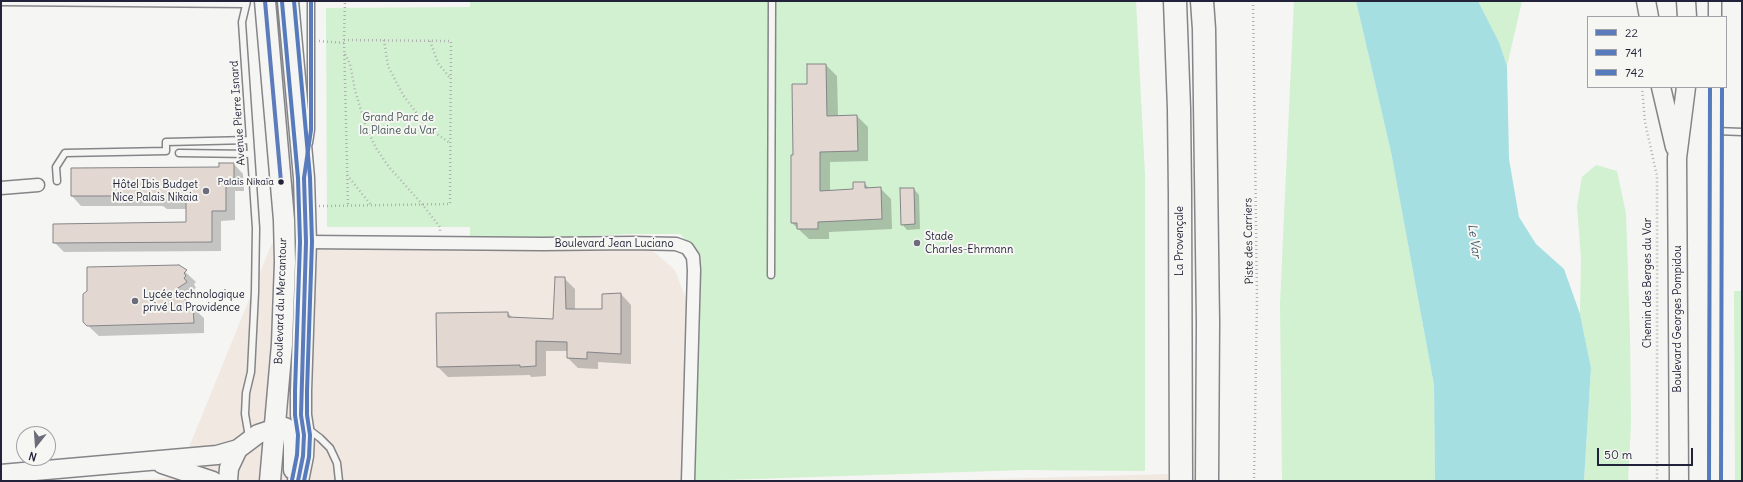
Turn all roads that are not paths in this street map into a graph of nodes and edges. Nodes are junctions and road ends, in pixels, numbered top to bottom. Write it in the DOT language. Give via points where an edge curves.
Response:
graph roads {
  1 [pos="265,1"];
  2 [pos="288,1"];
  3 [pos="311,1"];
  4 [pos="772,1"];
  5 [pos="1175,1"];
  6 [pos="1202,1"];
  7 [pos="1686,1"];
  8 [pos="1715,1"];
  9 [pos="1,2"];
  10 [pos="246,3"];
  11 [pos="1686,16"];
  12 [pos="1716,16"];
  13 [pos="1661,88"];
  14 [pos="1686,88"];
  15 [pos="1716,88"];
  16 [pos="1716,131"];
  17 [pos="1742,132"];
  18 [pos="250,140"];
  19 [pos="179,153"];
  20 [pos="251,154"];
  21 [pos="1677,158"];
  22 [pos="304,178"];
  23 [pos="57,181"];
  24 [pos="38,185"];
  25 [pos="1,188"];
  26 [pos="306,242"];
  27 [pos="771,275"];
  28 [pos="303,426"];
  29 [pos="274,428"];
  30 [pos="244,444"];
  31 [pos="153,461"];
  32 [pos="1,474"];
  33 [pos="213,481"];
  34 [pos="228,481"];
  35 [pos="270,481"];
  36 [pos="293,481"];
  37 [pos="298,481"];
  38 [pos="339,481"];
  39 [pos="688,481"];
  40 [pos="1180,481"];
  41 [pos="1207,481"];
  42 [pos="1678,481"];
  43 [pos="1716,481"];
  1 -- 29 [label="main road, Boulevard du Mercantour" via="285,257 282,344"];
  2 -- 22 [label="main road, Boulevard du Mercantour"];
  3 -- 22 [label="lane" via="311,130"];
  4 -- 27 [label="lane"];
  5 -- 40 [label="highway, La Provençale" via="1180,195"];
  6 -- 41 [label="highway" via="1208,322"];
  7 -- 11 [label="main road"];
  8 -- 12 [label="street"];
  9 -- 10 [label="lane"];
  10 -- 18 [label="lane, Avenue Pierre Isnard" via="242,22"];
  13 -- 21 [label="main road, Boulevard Georges Pompidou"];
  14 -- 21 [label="main road, Boulevard Georges Pompidou"];
  15 -- 16 [label="street"];
  16 -- 17 [label="lane"];
  16 -- 43 [label="street"];
  18 -- 20 [label="lane, Avenue Pierre Isnard"];
  18 -- 23 [label="lane" via="166,142 166,151 65,153 56,167"];
  19 -- 20 [label="lane"];
  20 -- 30 [label="lane, Avenue Pierre Isnard" via="256,228 256,292 251,372 246,393"];
  21 -- 42 [label="main road, Boulevard Georges Pompidou"];
  22 -- 26 [label="main road, Boulevard du Mercantour"];
  24 -- 25 [label="street"];
  26 -- 28 [label="main road, Boulevard du Mercantour" via="301,391"];
  26 -- 39 [label="street, Boulevard Jean Luciano" via="633,242 676,244 687,248 692,257 694,270"];
  28 -- 37 [label="main road, Boulevard du Mercantour" via="303,456"];
  28 -- 38 [label="lane" via="330,448 338,463"];
  29 -- 30 [label="main road" via="258,434"];
  29 -- 35 [label="main road, Boulevard du Mercantour"];
  29 -- 36 [label="main road" via="285,427 292,431"];
  30 -- 31 [label="main road" via="217,455"];
  30 -- 34 [label="main road" via="229,468"];
  31 -- 32 [label="main road"];
  31 -- 33 [label="main road"];
}
